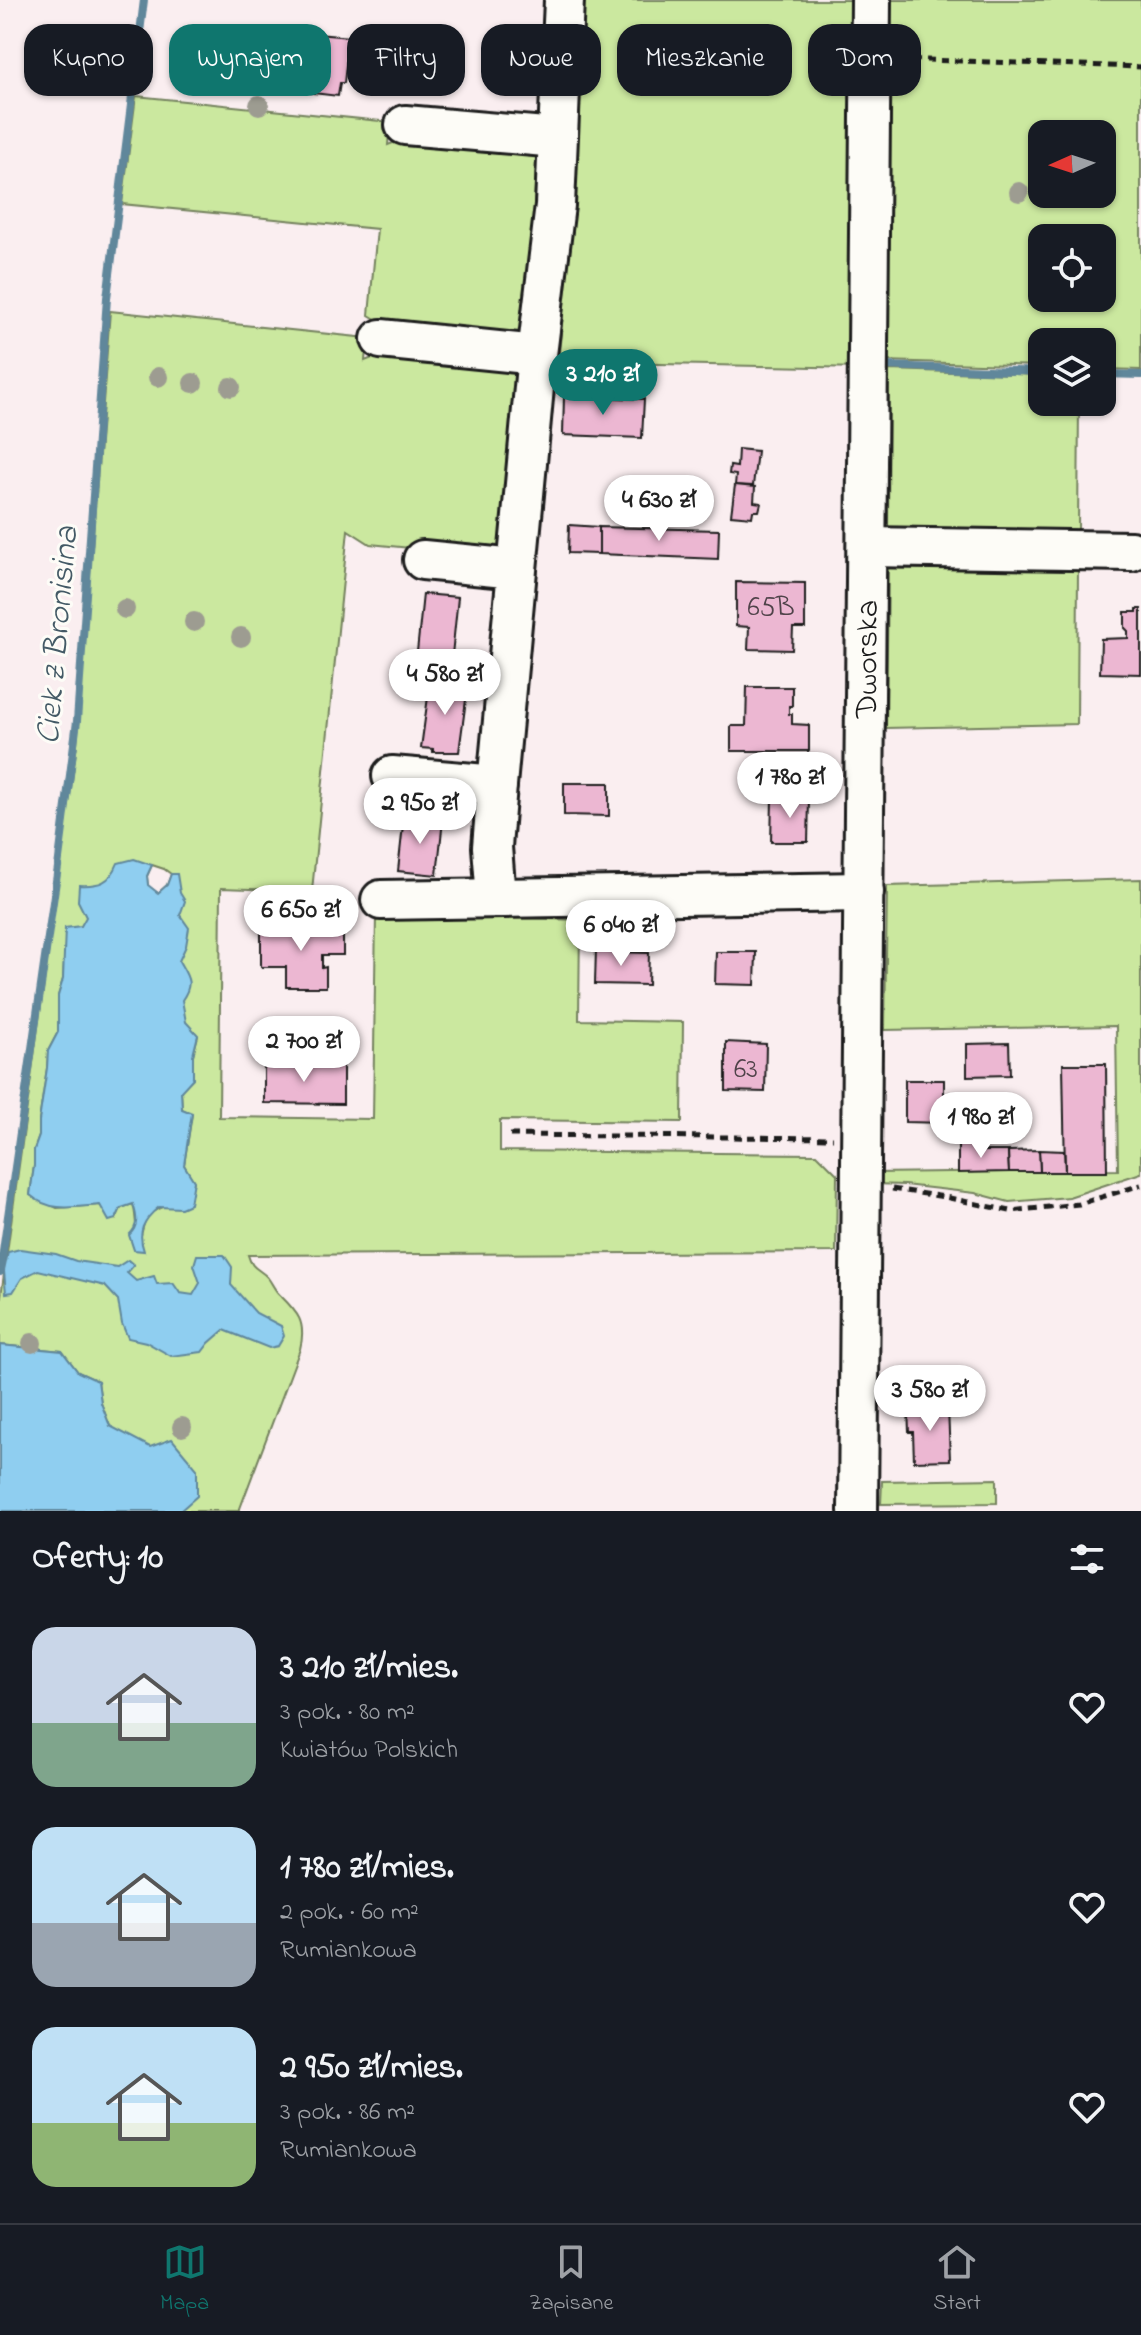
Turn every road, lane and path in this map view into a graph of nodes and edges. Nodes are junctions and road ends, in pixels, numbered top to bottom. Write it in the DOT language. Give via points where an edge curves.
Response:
graph roads {
  1 [pos="564,0"];
  2 [pos="871,0"];
  3 [pos="871,24"];
  4 [pos="921,60"];
  5 [pos="1141,67"];
  6 [pos="871,96"];
  7 [pos="405,125"];
  8 [pos="557,138"];
  9 [pos="381,339"];
  10 [pos="537,355"];
  11 [pos="867,547"];
  12 [pos="1131,551"];
  13 [pos="423,560"];
  14 [pos="516,569"];
  15 [pos="392,776"];
  16 [pos="497,785"];
  17 [pos="864,892"];
  18 [pos="496,898"];
  19 [pos="381,900"];
  20 [pos="510,1135"];
  21 [pos="862,1138"];
  22 [pos="1141,1185"];
  23 [pos="861,1189"];
  24 [pos="858,1511"];
  1 -- 8 [label="street"];
  2 -- 3 [label="street, Dworska"];
  4 -- 5 [label="path"];
  6 -- 11 [label="street, Dworska"];
  7 -- 8 [label="street"];
  8 -- 10 [label="street" via="555,205"];
  9 -- 10 [label="street"];
  10 -- 14 [label="street"];
  11 -- 12 [label="street"];
  11 -- 17 [label="street, Dworska"];
  13 -- 14 [label="street"];
  14 -- 16 [label="street"];
  15 -- 16 [label="street"];
  16 -- 18 [label="street" via="492,847"];
  17 -- 18 [label="street"];
  17 -- 21 [label="street, Dworska"];
  18 -- 19 [label="street"];
  20 -- 21 [label="path"];
  21 -- 23 [label="street, Dworska"];
  22 -- 23 [label="path" via="1079,1204 1010,1211 901,1189"];
  23 -- 24 [label="street, Dworska"];
}
